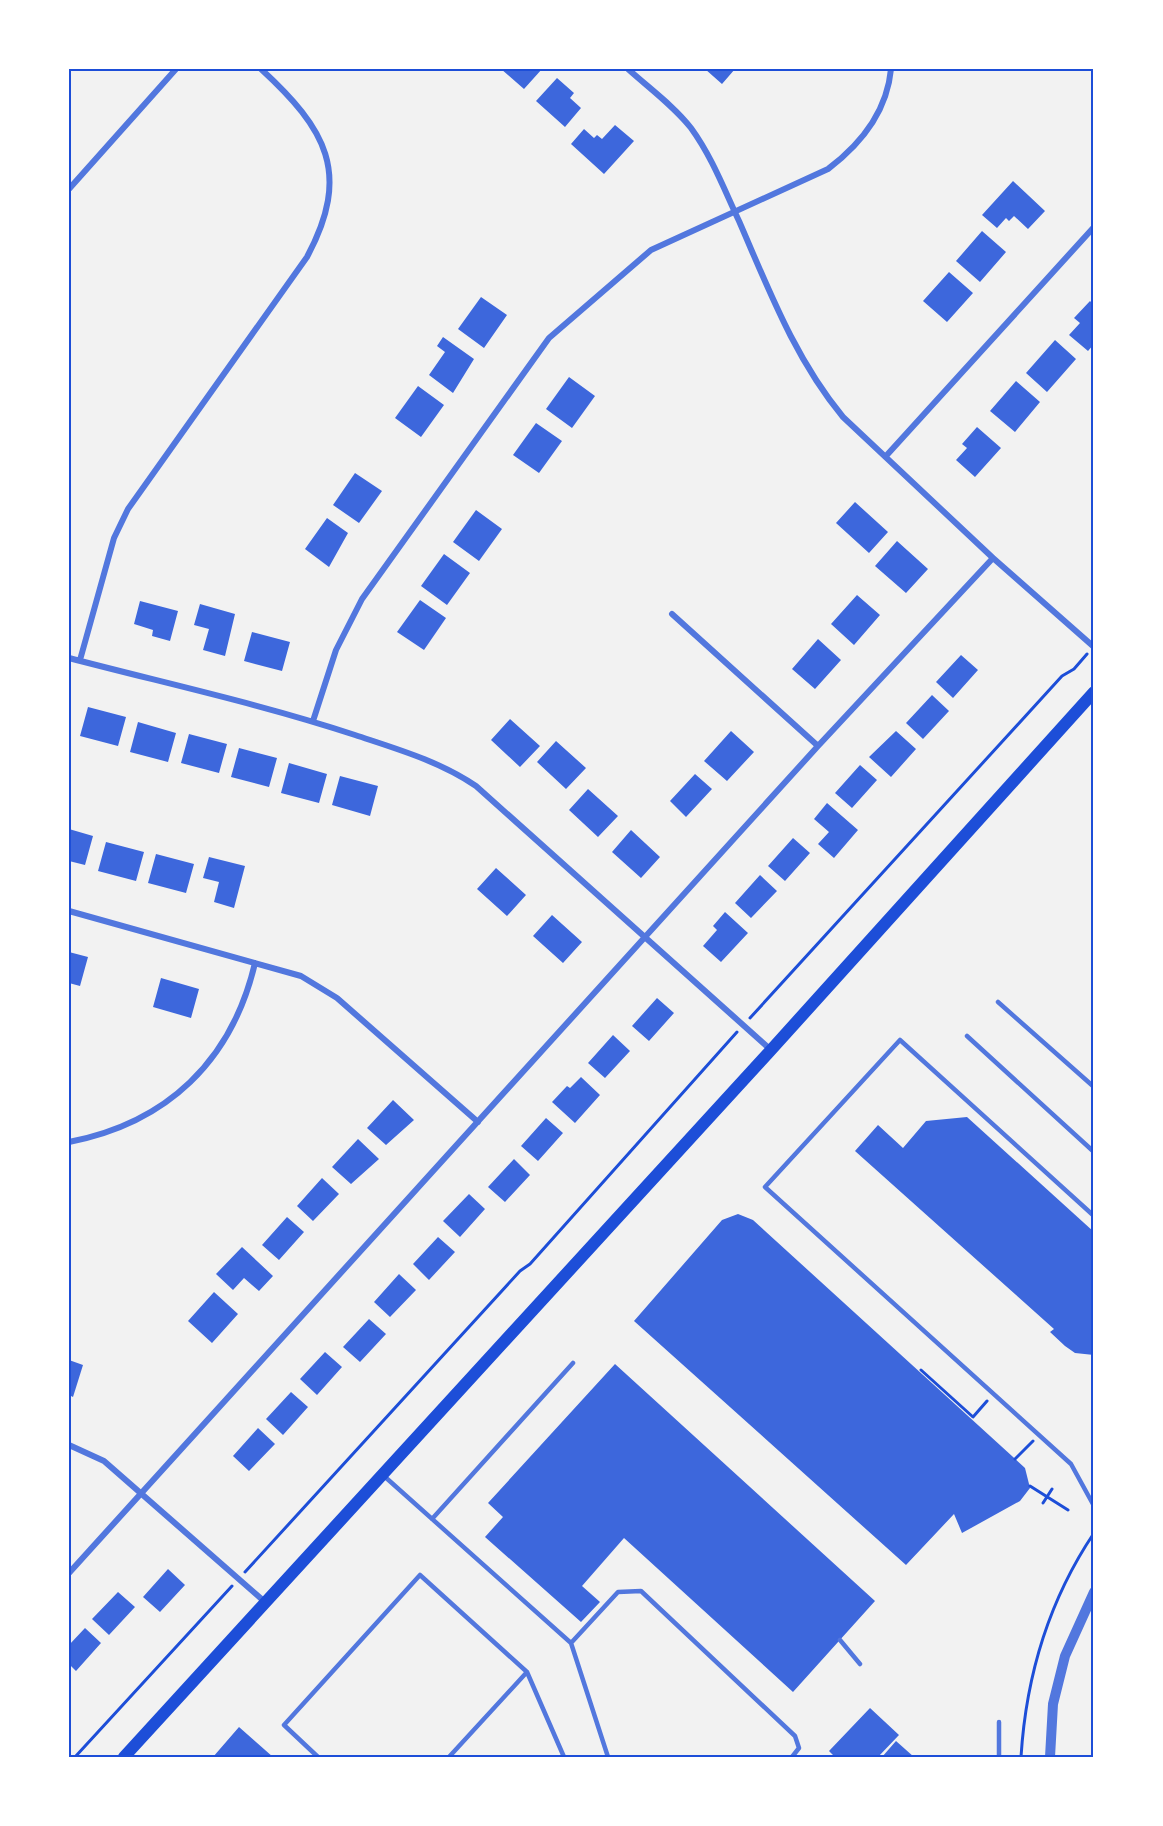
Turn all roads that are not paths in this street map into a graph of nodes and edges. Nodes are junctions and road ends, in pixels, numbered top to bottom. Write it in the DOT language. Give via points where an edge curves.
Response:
graph roads {
  1 [pos="176,69"];
  2 [pos="261,69"];
  3 [pos="628,69"];
  4 [pos="891,69"];
  5 [pos="69,189"];
  6 [pos="734,211"];
  7 [pos="1094,227"];
  8 [pos="886,456"];
  9 [pos="993,558"];
  10 [pos="672,614"];
  11 [pos="1093,646"];
  12 [pos="69,657"];
  13 [pos="80,660"];
  14 [pos="1094,692"];
  15 [pos="313,721"];
  16 [pos="818,746"];
  17 [pos="69,911"];
  18 [pos="646,936"];
  19 [pos="255,963"];
  20 [pos="998,1002"];
  21 [pos="967,1036"];
  22 [pos="771,1050"];
  23 [pos="1094,1087"];
  24 [pos="478,1122"];
  25 [pos="69,1142"];
  26 [pos="1093,1149"];
  27 [pos="1094,1216"];
  28 [pos="573,1363"];
  29 [pos="69,1445"];
  30 [pos="382,1474"];
  31 [pos="141,1494"];
  32 [pos="1094,1506"];
  33 [pos="432,1518"];
  34 [pos="69,1573"];
  35 [pos="1094,1592"];
  36 [pos="265,1602"];
  37 [pos="840,1640"];
  38 [pos="571,1643"];
  39 [pos="860,1664"];
  40 [pos="527,1672"];
  41 [pos="999,1722"];
  42 [pos="124,1757"];
  43 [pos="318,1757"];
  44 [pos="449,1757"];
  45 [pos="564,1757"];
  46 [pos="608,1757"];
  47 [pos="792,1757"];
  48 [pos="999,1757"];
  49 [pos="1050,1757"];
  1 -- 5 [label="street"];
  2 -- 13 [label="street" via="299,106 324,148 329,170 327,210 307,257 128,509 114,538"];
  3 -- 6 [label="street" via="690,126 725,186"];
  4 -- 6 [label="street" via="883,103 854,149 828,169"];
  6 -- 8 [label="street" via="802,360 843,417"];
  6 -- 15 [label="street" via="651,250 549,338 362,599 336,650"];
  7 -- 8 [label="street"];
  8 -- 9 [label="street"];
  9 -- 11 [label="street"];
  9 -- 16 [label="street"];
  10 -- 16 [label="street"];
  12 -- 13 [label="street"];
  13 -- 15 [label="street"];
  14 -- 22 [label="main road"];
  15 -- 18 [label="street" via="443,766 477,786"];
  16 -- 18 [label="street"];
  17 -- 19 [label="street"];
  18 -- 22 [label="street"];
  18 -- 24 [label="street"];
  19 -- 24 [label="street" via="301,976 337,998"];
  19 -- 25 [label="street" via="240,1013 213,1058 193,1081 124,1127"];
  20 -- 23 [label="lane"];
  21 -- 26 [label="lane"];
  22 -- 30 [label="main road"];
  24 -- 31 [label="street"];
  27 -- 32 [label="lane" via="900,1040 765,1186 1071,1464"];
  28 -- 33 [label="lane"];
  29 -- 31 [label="street" via="104,1461"];
  30 -- 33 [label="lane"];
  30 -- 36 [label="main road"];
  31 -- 34 [label="street"];
  31 -- 36 [label="street"];
  33 -- 38 [label="lane"];
  35 -- 49 [label="street" via="1062,1666 1053,1704"];
  36 -- 42 [label="main road"];
  37 -- 39 [label="lane"];
  38 -- 46 [label="lane"];
  38 -- 47 [label="lane" via="618,1592 641,1591 795,1736 800,1748"];
  40 -- 43 [label="lane" via="420,1575 284,1725"];
  40 -- 44 [label="lane"];
  40 -- 45 [label="lane"];
  41 -- 48 [label="lane"];
}
